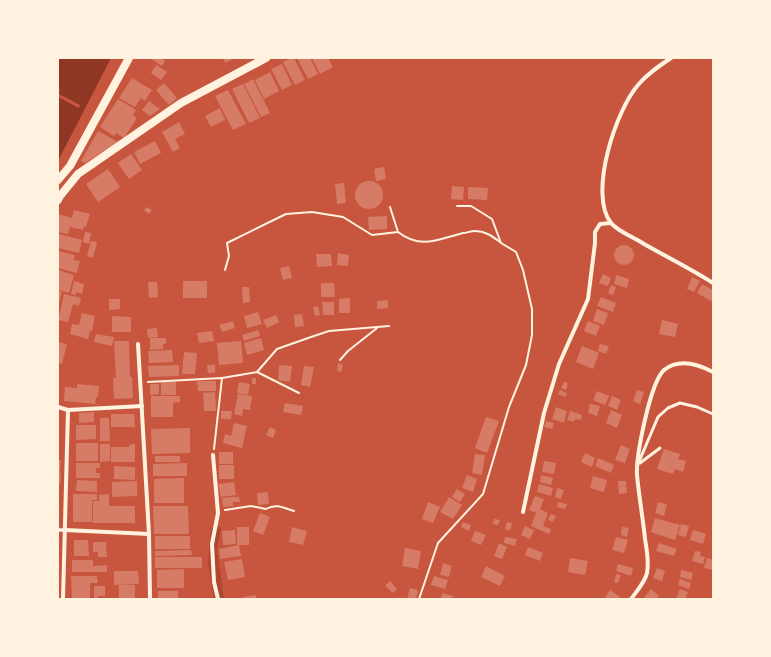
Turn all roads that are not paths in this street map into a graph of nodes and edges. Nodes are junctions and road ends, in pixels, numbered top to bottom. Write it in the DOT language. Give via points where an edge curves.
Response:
graph roads {
  1 [pos="129,58"];
  2 [pos="266,58"];
  3 [pos="671,58"];
  4 [pos="70,166"];
  5 [pos="78,174"];
  6 [pos="58,180"];
  7 [pos="58,200"];
  8 [pos="611,223"];
  9 [pos="713,283"];
  10 [pos="138,344"];
  11 [pos="713,372"];
  12 [pos="142,406"];
  13 [pos="58,407"];
  14 [pos="68,410"];
  15 [pos="713,414"];
  16 [pos="660,448"];
  17 [pos="213,455"];
  18 [pos="638,464"];
  19 [pos="523,512"];
  20 [pos="58,530"];
  21 [pos="65,530"];
  22 [pos="149,534"];
  23 [pos="63,599"];
  24 [pos="150,599"];
  25 [pos="218,599"];
  26 [pos="631,599"];
  1 -- 4 [label="main road"];
  2 -- 5 [label="main road" via="181,103"];
  3 -- 8 [label="street" via="658,66 637,86 610,141 602,177 604,209"];
  4 -- 5 [label="street"];
  4 -- 6 [label="main road"];
  5 -- 7 [label="main road"];
  8 -- 9 [label="street" via="624,233"];
  8 -- 19 [label="street" via="600,224 595,232 588,299 559,364 544,413"];
  10 -- 12 [label="street"];
  11 -- 18 [label="street" via="690,363 673,365 664,371 656,382 641,436"];
  12 -- 14 [label="street"];
  12 -- 22 [label="street"];
  13 -- 14 [label="street"];
  14 -- 21 [label="street"];
  15 -- 18 [label="lane" via="680,403 668,408 658,417"];
  16 -- 18 [label="lane"];
  17 -- 25 [label="street" via="218,513 212,544 214,582"];
  18 -- 26 [label="street" via="637,474 648,558 647,573"];
  20 -- 21 [label="street"];
  21 -- 22 [label="street"];
  21 -- 23 [label="street"];
  22 -- 24 [label="street"];
}
